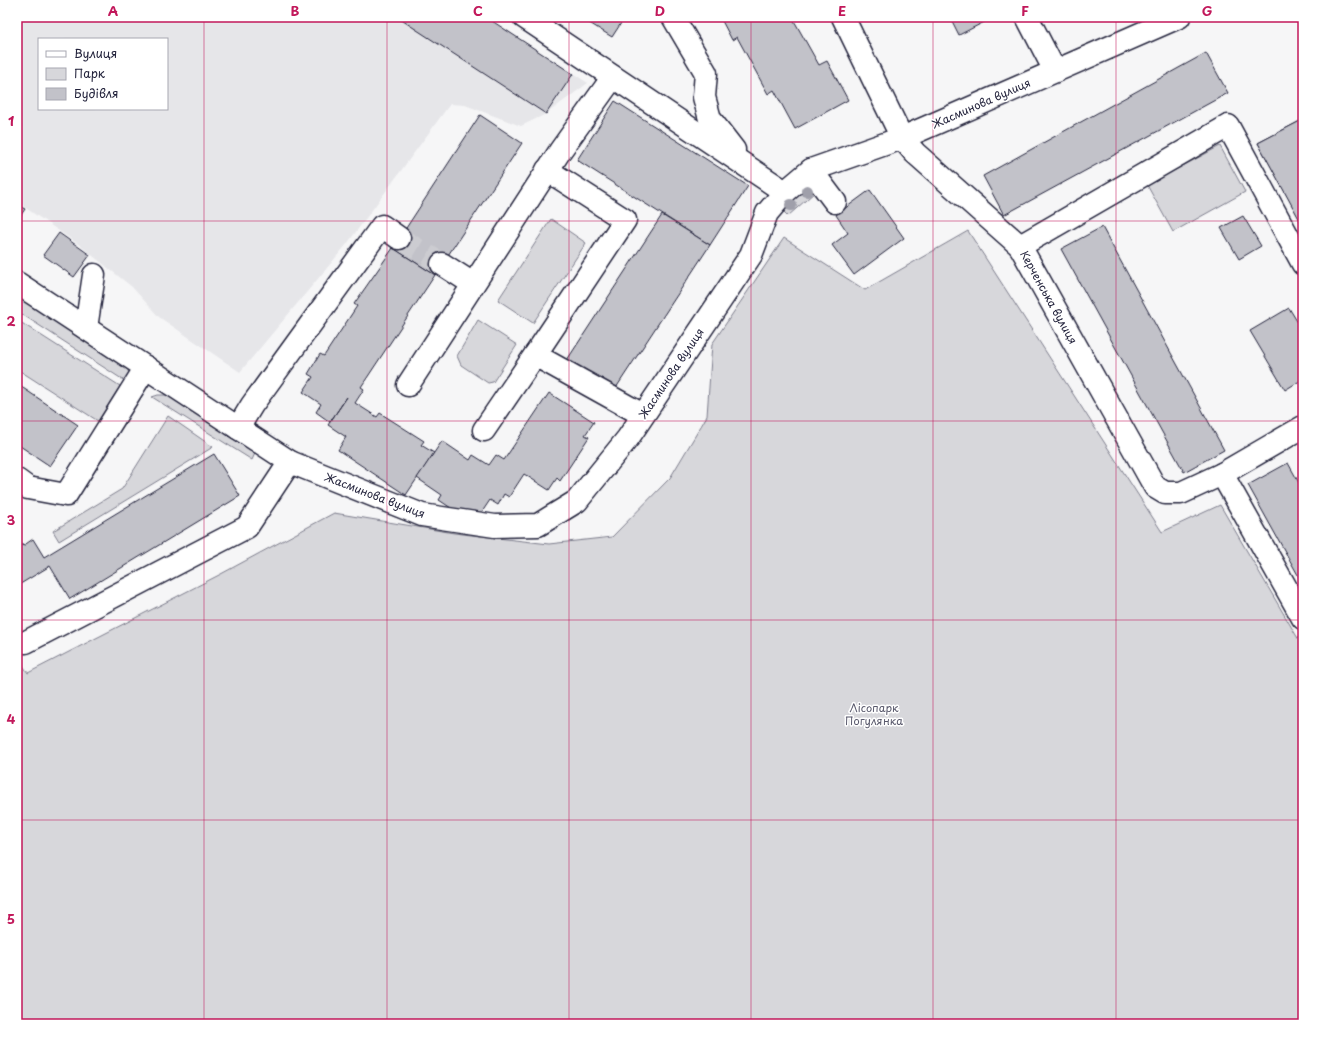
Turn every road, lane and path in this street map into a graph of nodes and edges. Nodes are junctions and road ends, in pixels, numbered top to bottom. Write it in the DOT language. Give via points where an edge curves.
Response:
graph roads {
  1 [pos="524,17"];
  2 [pos="673,17"];
  3 [pos="842,17"];
  4 [pos="1027,17"];
  5 [pos="1179,17"];
  6 [pos="1056,71"];
  7 [pos="613,77"];
  8 [pos="902,138"];
  9 [pos="747,167"];
  10 [pos="547,170"];
  11 [pos="811,170"];
  12 [pos="785,192"];
  13 [pos="835,202"];
  14 [pos="399,238"];
  15 [pos="1020,246"];
  16 [pos="442,264"];
  17 [pos="1303,264"];
  18 [pos="94,275"];
  19 [pos="17,283"];
  20 [pos="473,284"];
  21 [pos="86,328"];
  22 [pos="535,355"];
  23 [pos="146,367"];
  24 [pos="408,385"];
  25 [pos="643,415"];
  26 [pos="1303,427"];
  27 [pos="238,428"];
  28 [pos="484,430"];
  29 [pos="290,462"];
  30 [pos="1222,474"];
  31 [pos="17,480"];
  32 [pos="1303,618"];
  33 [pos="26,642"];
  1 -- 7 [label="street"];
  2 -- 9 [label="street" via="706,73 704,97 710,119"];
  3 -- 8 [label="street"];
  4 -- 6 [label="street"];
  5 -- 6 [label="street, Жасминова вулиця"];
  6 -- 8 [label="street, Жасминова вулиця"];
  7 -- 9 [label="street"];
  7 -- 10 [label="street"];
  8 -- 11 [label="street, Жасминова вулиця"];
  8 -- 15 [label="street" via="915,153"];
  9 -- 12 [label="street"];
  10 -- 20 [label="street"];
  10 -- 22 [label="street" via="625,220"];
  11 -- 12 [label="street, Жасминова вулиця"];
  11 -- 13 [label="street"];
  12 -- 25 [label="street, Жасминова вулиця" via="767,213 751,255"];
  14 -- 27 [label="street" via="382,226"];
  15 -- 17 [label="street, Керченська вулиця" via="1228,126"];
  15 -- 30 [label="street, Керченська вулиця" via="1155,487 1164,493 1180,493"];
  16 -- 20 [label="street"];
  18 -- 21 [label="street"];
  19 -- 21 [label="street, Жасминова вулиця"];
  20 -- 24 [label="street"];
  21 -- 23 [label="street, Жасминова вулиця"];
  22 -- 25 [label="street"];
  22 -- 28 [label="street"];
  23 -- 27 [label="street, Жасминова вулиця"];
  23 -- 31 [label="street" via="66,495 28,488"];
  25 -- 29 [label="street, Жасминова вулиця" via="628,438 576,501 538,525 495,526 422,515"];
  26 -- 30 [label="street, Керченська вулиця"];
  27 -- 29 [label="street, Жасминова вулиця"];
  29 -- 33 [label="street" via="247,527"];
  30 -- 32 [label="street"];
}
